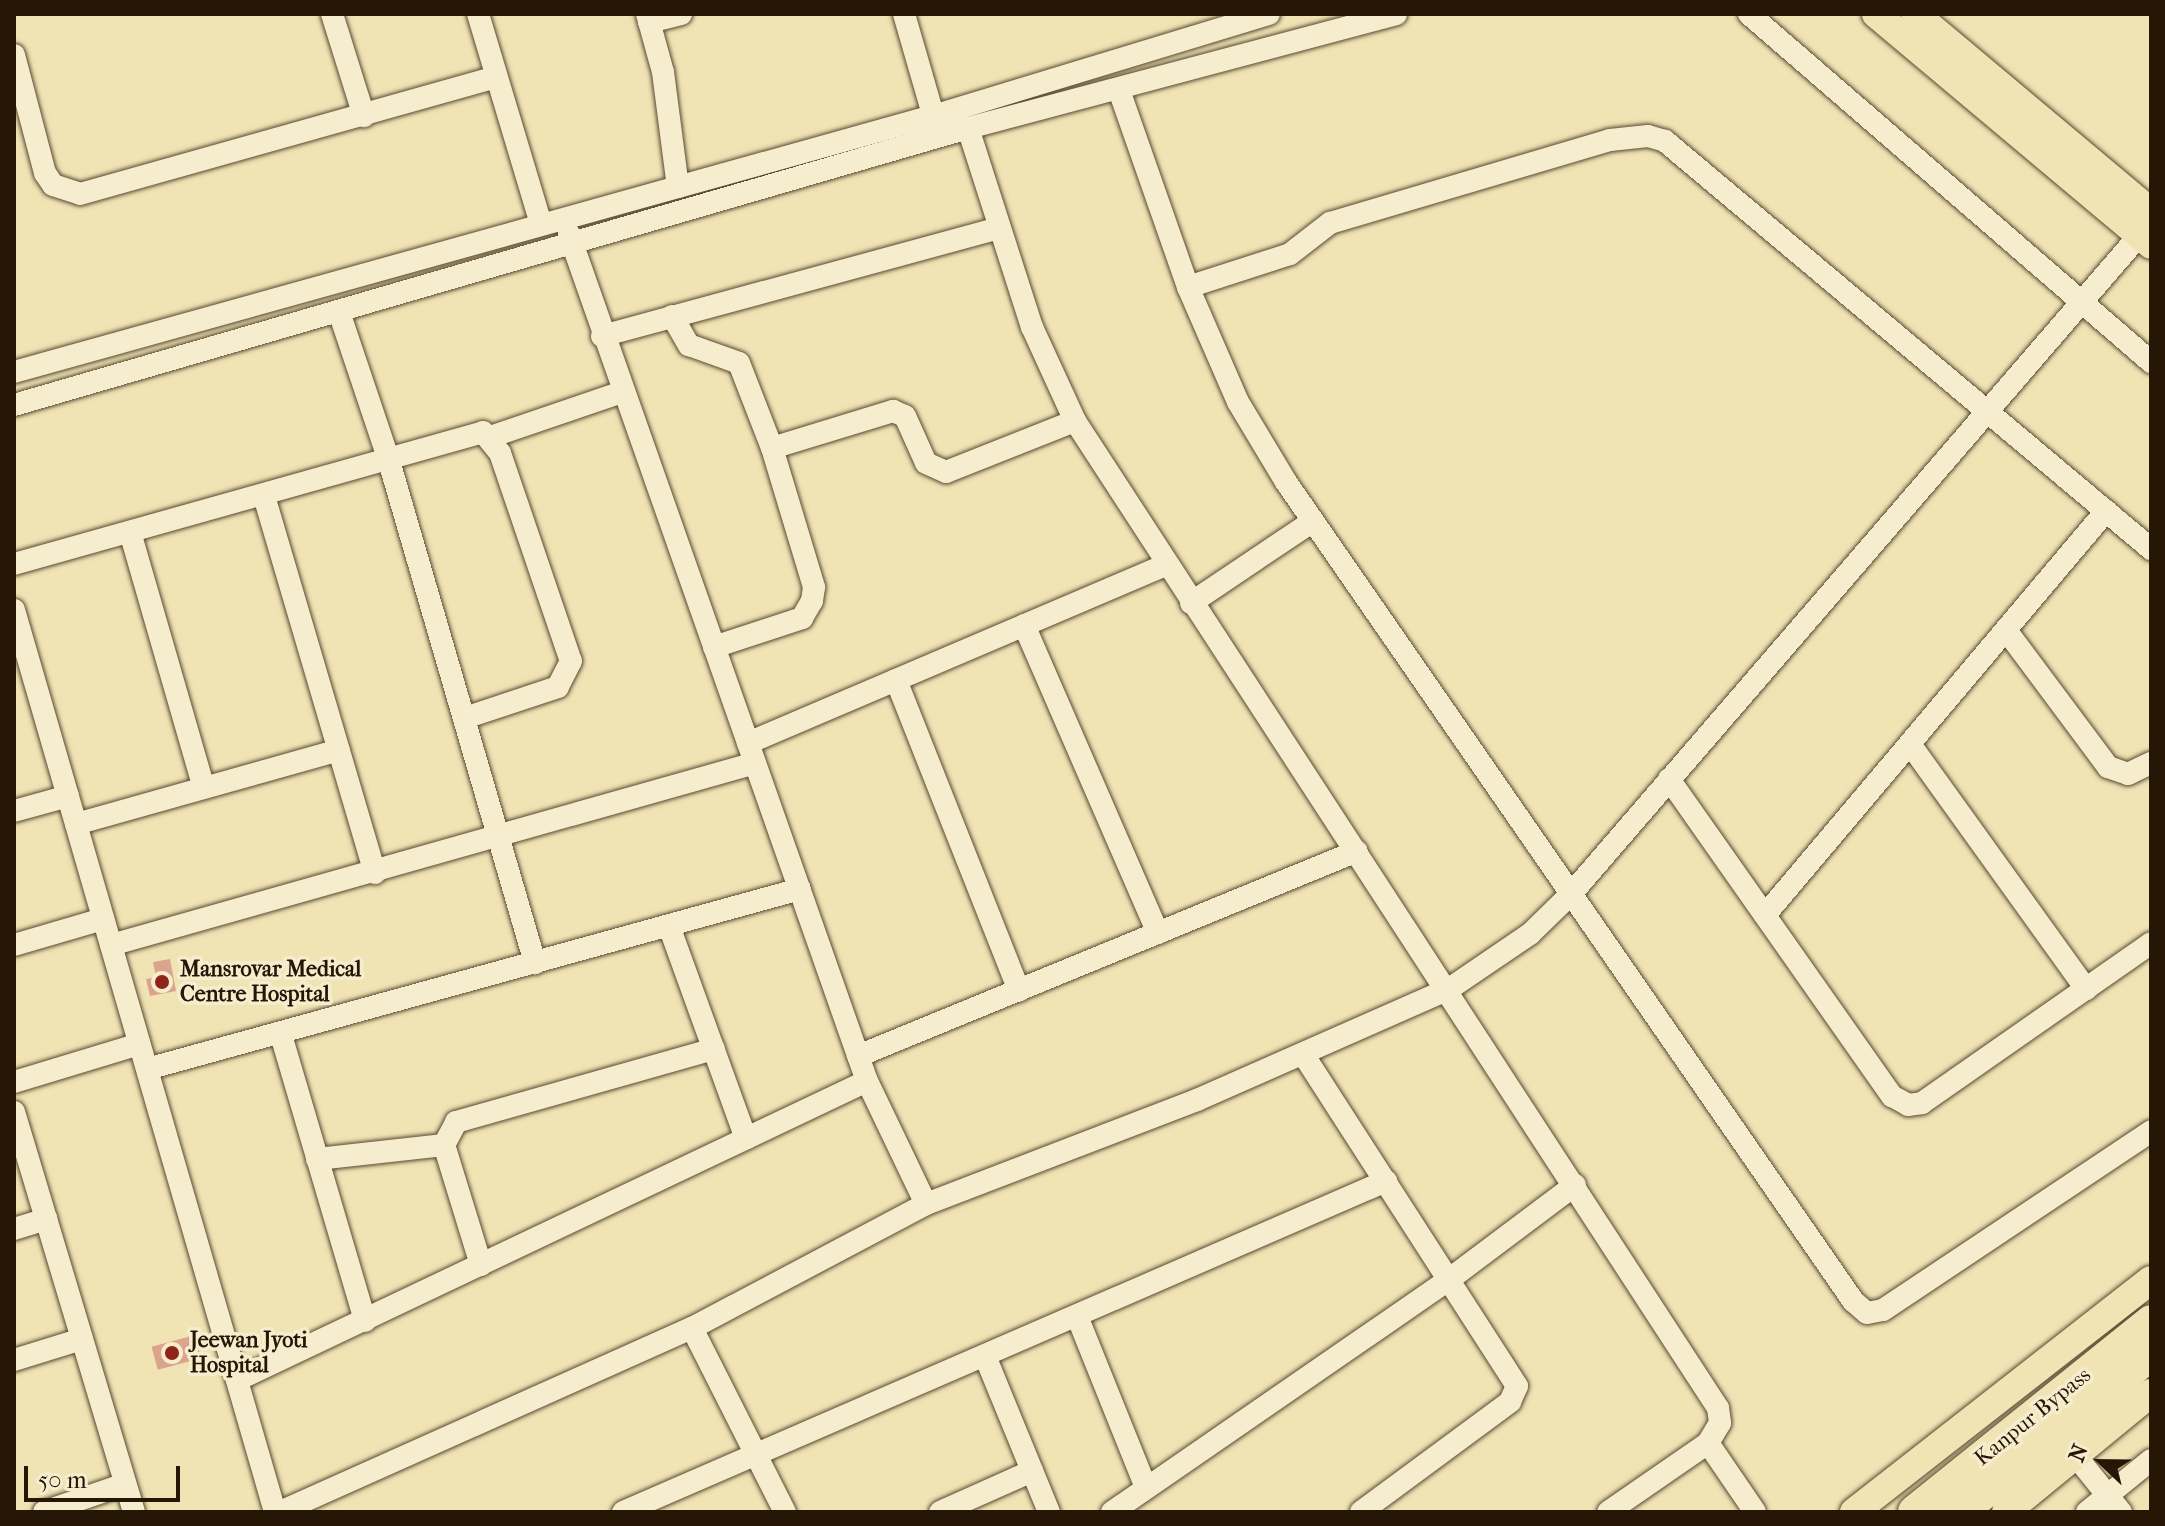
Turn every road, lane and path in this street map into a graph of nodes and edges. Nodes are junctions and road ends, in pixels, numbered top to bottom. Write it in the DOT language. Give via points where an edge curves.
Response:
graph roads {
  1 [pos="332,14"];
  2 [pos="478,14"];
  3 [pos="681,14"];
  4 [pos="904,14"];
  5 [pos="1269,14"];
  6 [pos="1396,14"];
  7 [pos="1749,14"];
  8 [pos="1876,14"];
  9 [pos="1915,14"];
  10 [pos="648,18"];
  11 [pos="14,55"];
  12 [pos="494,78"];
  13 [pos="1119,90"];
  14 [pos="364,116"];
  15 [pos="933,116"];
  16 [pos="968,128"];
  17 [pos="940,138"];
  18 [pos="678,187"];
  19 [pos="565,218"];
  20 [pos="541,224"];
  21 [pos="1000,228"];
  22 [pos="2148,229"];
  23 [pos="572,245"];
  24 [pos="1188,287"];
  25 [pos="2082,303"];
  26 [pos="339,312"];
  27 [pos="672,316"];
  28 [pos="602,336"];
  29 [pos="2151,362"];
  30 [pos="14,372"];
  31 [pos="622,392"];
  32 [pos="14,405"];
  33 [pos="1988,410"];
  34 [pos="1075,421"];
  35 [pos="490,437"];
  36 [pos="772,448"];
  37 [pos="389,461"];
  38 [pos="264,496"];
  39 [pos="2106,511"];
  40 [pos="1313,521"];
  41 [pos="130,532"];
  42 [pos="2151,549"];
  43 [pos="14,564"];
  44 [pos="1166,565"];
  45 [pos="1191,603"];
  46 [pos="14,610"];
  47 [pos="1024,625"];
  48 [pos="2006,630"];
  49 [pos="714,647"];
  50 [pos="896,680"];
  51 [pos="465,718"];
  52 [pos="1910,744"];
  53 [pos="339,750"];
  54 [pos="752,753"];
  55 [pos="2151,763"];
  56 [pos="1669,779"];
  57 [pos="204,788"];
  58 [pos="68,796"];
  59 [pos="14,811"];
  60 [pos="76,824"];
  61 [pos="501,836"];
  62 [pos="1357,851"];
  63 [pos="375,873"];
  64 [pos="800,889"];
  65 [pos="1571,894"];
  66 [pos="1765,915"];
  67 [pos="103,919"];
  68 [pos="669,926"];
  69 [pos="1158,933"];
  70 [pos="2151,943"];
  71 [pos="14,945"];
  72 [pos="111,945"];
  73 [pos="535,963"];
  74 [pos="1449,989"];
  75 [pos="2086,989"];
  76 [pos="1019,990"];
  77 [pos="281,1035"];
  78 [pos="139,1044"];
  79 [pos="714,1049"];
  80 [pos="1303,1054"];
  81 [pos="858,1056"];
  82 [pos="147,1069"];
  83 [pos="867,1081"];
  84 [pos="14,1082"];
  85 [pos="14,1112"];
  86 [pos="2151,1131"];
  87 [pos="746,1139"];
  88 [pos="444,1145"];
  89 [pos="317,1159"];
  90 [pos="1386,1181"];
  91 [pos="1575,1185"];
  92 [pos="926,1204"];
  93 [pos="46,1219"];
  94 [pos="14,1229"];
  95 [pos="481,1265"];
  96 [pos="1451,1278"];
  97 [pos="2151,1280"];
  98 [pos="1077,1316"];
  99 [pos="365,1321"];
  100 [pos="2151,1322"];
  101 [pos="692,1328"];
  102 [pos="82,1339"];
  103 [pos="2151,1353"];
  104 [pos="985,1356"];
  105 [pos="14,1360"];
  106 [pos="237,1380"];
  107 [pos="2151,1393"];
  108 [pos="1708,1443"];
  109 [pos="2075,1455"];
  110 [pos="758,1457"];
  111 [pos="2151,1460"];
  112 [pos="1032,1471"];
  113 [pos="125,1484"];
  114 [pos="1146,1488"];
  115 [pos="2115,1503"];
  116 [pos="974,1505"];
  117 [pos="634,1510"];
  118 [pos="44,1512"];
  119 [pos="134,1512"];
  120 [pos="277,1512"];
  121 [pos="785,1512"];
  122 [pos="940,1512"];
  123 [pos="1049,1512"];
  124 [pos="1112,1512"];
  125 [pos="1361,1512"];
  126 [pos="1608,1512"];
  127 [pos="1755,1512"];
  128 [pos="1854,1512"];
  129 [pos="1915,1512"];
  130 [pos="1960,1512"];
  131 [pos="2006,1512"];
  132 [pos="2087,1512"];
  1 -- 14 [label="street"];
  2 -- 12 [label="street"];
  3 -- 10 [label="street"];
  4 -- 15 [label="street"];
  5 -- 15 [label="street"];
  6 -- 13 [label="street"];
  7 -- 25 [label="street"];
  8 -- 22 [label="main road"];
  9 -- 22 [label="main road"];
  10 -- 18 [label="street" via="663,72"];
  11 -- 14 [label="street" via="45,173 53,185 80,194"];
  12 -- 14 [label="street"];
  12 -- 20 [label="street"];
  13 -- 16 [label="street"];
  13 -- 24 [label="street"];
  15 -- 17 [label="street"];
  15 -- 18 [label="street"];
  16 -- 17 [label="street"];
  16 -- 21 [label="street"];
  17 -- 23 [label="street"];
  18 -- 19 [label="street"];
  19 -- 20 [label="street"];
  19 -- 23 [label="street"];
  20 -- 30 [label="street"];
  21 -- 27 [label="street"];
  21 -- 34 [label="street" via="1032,327"];
  22 -- 25 [label="street"];
  23 -- 26 [label="street"];
  23 -- 28 [label="street"];
  24 -- 33 [label="street" via="1290,254 1330,223 1610,140 1648,136 1665,141"];
  24 -- 40 [label="street" via="1238,402"];
  25 -- 29 [label="street"];
  25 -- 33 [label="street"];
  26 -- 32 [label="street"];
  26 -- 37 [label="street"];
  27 -- 28 [label="street"];
  27 -- 36 [label="street" via="689,345 739,363"];
  28 -- 31 [label="street"];
  31 -- 35 [label="street"];
  31 -- 49 [label="street"];
  33 -- 39 [label="street"];
  33 -- 56 [label="street"];
  34 -- 36 [label="street" via="946,472 926,463 905,416 893,411"];
  34 -- 44 [label="street"];
  35 -- 37 [label="street" via="473,432"];
  35 -- 51 [label="street" via="571,661 558,687"];
  36 -- 49 [label="street" via="814,587 812,601 802,618"];
  37 -- 38 [label="street"];
  37 -- 51 [label="street"];
  38 -- 41 [label="street"];
  38 -- 53 [label="street"];
  39 -- 42 [label="street"];
  39 -- 48 [label="street"];
  40 -- 45 [label="street"];
  40 -- 65 [label="street"];
  41 -- 43 [label="street"];
  41 -- 57 [label="street"];
  44 -- 45 [label="street"];
  44 -- 47 [label="street"];
  45 -- 62 [label="street"];
  46 -- 58 [label="street"];
  47 -- 50 [label="street"];
  47 -- 69 [label="street"];
  48 -- 52 [label="street"];
  48 -- 55 [label="street" via="2108,767 2128,774"];
  49 -- 54 [label="street"];
  50 -- 54 [label="street"];
  50 -- 76 [label="street"];
  51 -- 61 [label="street"];
  52 -- 66 [label="street"];
  52 -- 75 [label="street"];
  53 -- 57 [label="street"];
  53 -- 63 [label="street"];
  54 -- 61 [label="street"];
  54 -- 64 [label="street"];
  56 -- 65 [label="street"];
  56 -- 66 [label="street"];
  57 -- 60 [label="street"];
  58 -- 59 [label="street"];
  58 -- 60 [label="street"];
  60 -- 67 [label="street"];
  61 -- 63 [label="street"];
  61 -- 73 [label="street"];
  62 -- 69 [label="street"];
  62 -- 74 [label="street"];
  63 -- 72 [label="street"];
  64 -- 68 [label="street"];
  64 -- 81 [label="street"];
  65 -- 74 [label="street" via="1530,934"];
  65 -- 86 [label="street" via="1867,1313 1883,1310"];
  66 -- 75 [label="street" via="1892,1096 1908,1105 1922,1103"];
  67 -- 71 [label="street"];
  67 -- 72 [label="street"];
  68 -- 73 [label="street"];
  68 -- 79 [label="street"];
  69 -- 76 [label="street"];
  70 -- 75 [label="street"];
  72 -- 78 [label="street"];
  73 -- 77 [label="street"];
  74 -- 80 [label="street"];
  74 -- 91 [label="street"];
  76 -- 81 [label="street"];
  77 -- 82 [label="street"];
  77 -- 89 [label="street"];
  78 -- 82 [label="street"];
  78 -- 84 [label="street"];
  79 -- 87 [label="street"];
  79 -- 88 [label="street" via="456,1122"];
  80 -- 90 [label="street"];
  80 -- 92 [label="street"];
  81 -- 83 [label="street"];
  82 -- 106 [label="street"];
  83 -- 87 [label="street"];
  83 -- 92 [label="street"];
  85 -- 93 [label="street"];
  87 -- 95 [label="street"];
  88 -- 89 [label="street"];
  88 -- 95 [label="street"];
  89 -- 99 [label="street"];
  90 -- 96 [label="street"];
  90 -- 98 [label="street"];
  91 -- 96 [label="street"];
  91 -- 108 [label="street" via="1718,1408 1720,1423"];
  92 -- 101 [label="street"];
  93 -- 94 [label="street"];
  93 -- 102 [label="street"];
  95 -- 99 [label="street"];
  96 -- 114 [label="street"];
  96 -- 125 [label="street" via="1514,1375 1516,1393"];
  97 -- 128 [label="main road"];
  98 -- 104 [label="street"];
  98 -- 114 [label="street"];
  99 -- 106 [label="street"];
  100 -- 129 [label="highway, Kanpur Bypass"];
  101 -- 110 [label="street"];
  101 -- 120 [label="street"];
  102 -- 105 [label="street"];
  102 -- 113 [label="street"];
  103 -- 130 [label="highway, Kanpur Bypass"];
  104 -- 110 [label="street"];
  104 -- 112 [label="street"];
  106 -- 120 [label="street"];
  107 -- 109 [label="main road"];
  108 -- 126 [label="street"];
  108 -- 127 [label="street"];
  109 -- 115 [label="street"];
  109 -- 131 [label="main road"];
  110 -- 117 [label="street"];
  110 -- 121 [label="street"];
  111 -- 115 [label="street"];
  112 -- 116 [label="street"];
  112 -- 123 [label="street"];
  113 -- 118 [label="street"];
  113 -- 119 [label="street"];
  114 -- 124 [label="street"];
  115 -- 132 [label="street"];
  116 -- 122 [label="street"];
}
